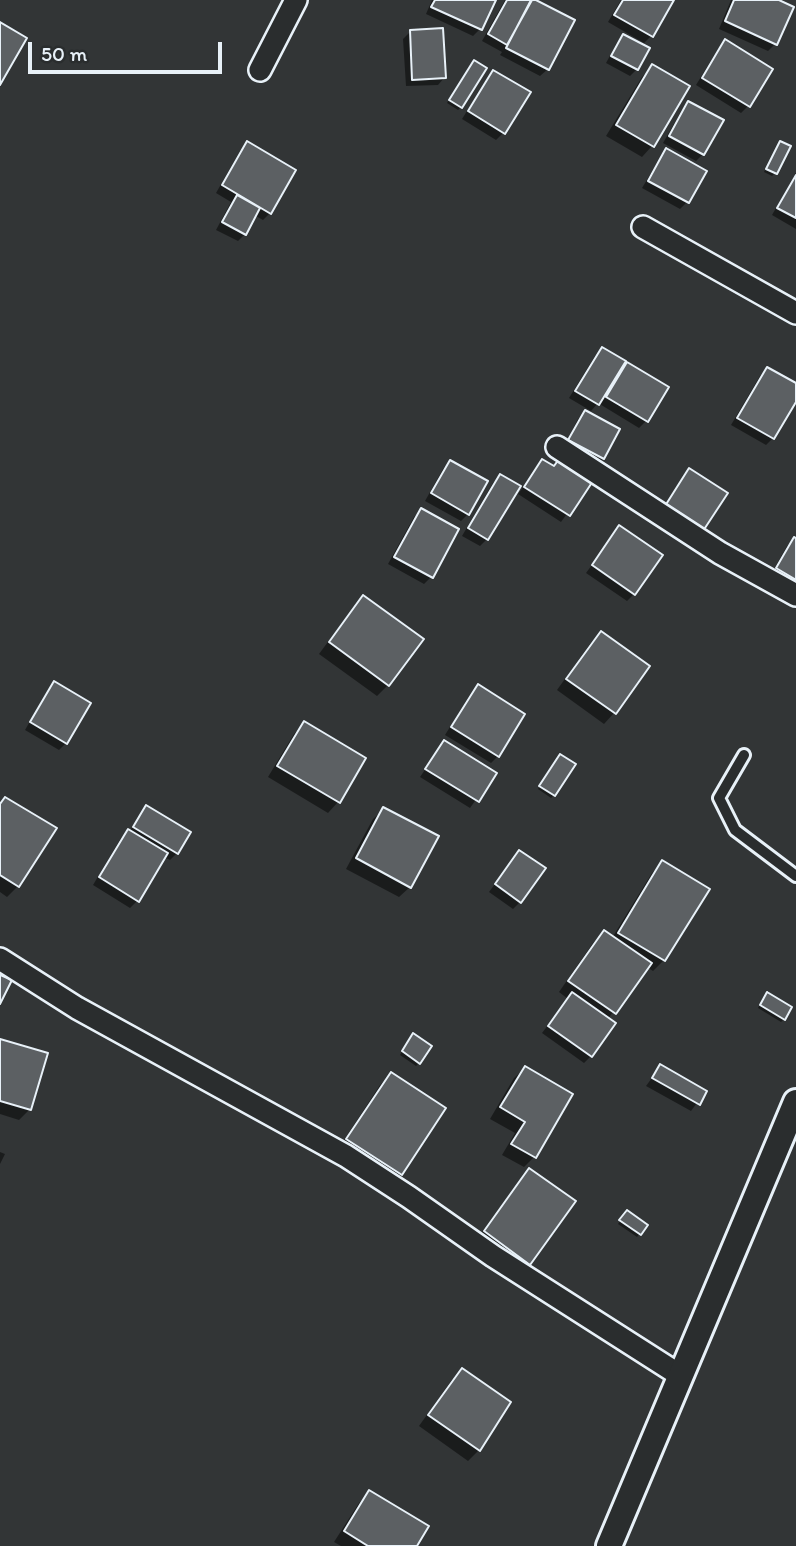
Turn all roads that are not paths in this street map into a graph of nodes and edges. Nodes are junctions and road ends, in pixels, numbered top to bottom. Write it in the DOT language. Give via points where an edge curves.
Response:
graph roads {
  1 [pos="296,0"];
  2 [pos="260,70"];
  3 [pos="643,227"];
  4 [pos="796,313"];
  5 [pos="557,447"];
  6 [pos="796,594"];
  7 [pos="744,755"];
  8 [pos="796,876"];
  9 [pos="0,959"];
  10 [pos="796,1102"];
  11 [pos="681,1376"];
  12 [pos="609,1546"];
  1 -- 2 [label="street"];
  3 -- 4 [label="street"];
  5 -- 6 [label="street" via="720,552"];
  7 -- 8 [label="lane" via="719,798 736,830"];
  9 -- 11 [label="street" via="77,1007 346,1156"];
  10 -- 11 [label="street"];
  11 -- 12 [label="street"];
}
